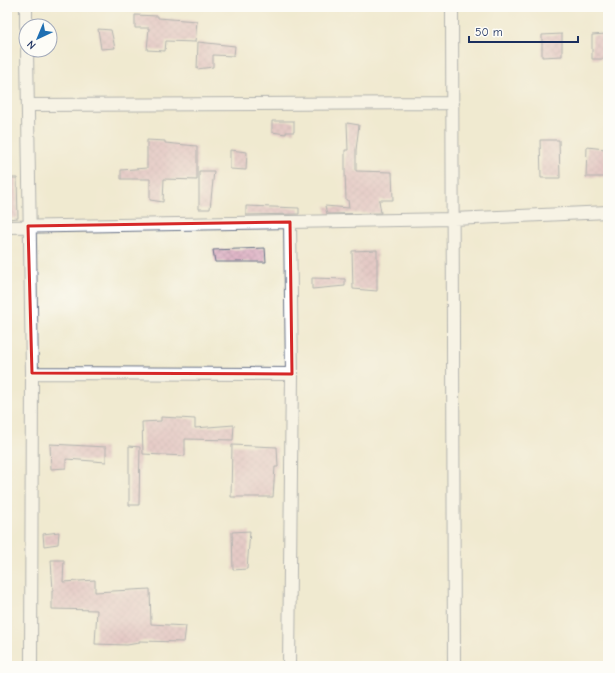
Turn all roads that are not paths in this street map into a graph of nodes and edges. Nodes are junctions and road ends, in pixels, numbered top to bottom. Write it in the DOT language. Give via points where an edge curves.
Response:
graph roads {
  1 [pos="26,7"];
  2 [pos="452,7"];
  3 [pos="26,18"];
  4 [pos="27,58"];
  5 [pos="452,103"];
  6 [pos="28,105"];
  7 [pos="608,212"];
  8 [pos="453,219"];
  9 [pos="290,222"];
  10 [pos="28,226"];
  11 [pos="7,227"];
  12 [pos="32,372"];
  13 [pos="292,374"];
  14 [pos="31,666"];
  15 [pos="289,666"];
  16 [pos="454,666"];
  1 -- 3 [label="street"];
  2 -- 5 [label="street"];
  4 -- 6 [label="street"];
  5 -- 6 [label="street"];
  5 -- 8 [label="street"];
  6 -- 10 [label="street"];
  7 -- 8 [label="street"];
  8 -- 9 [label="street"];
  8 -- 16 [label="street"];
  9 -- 10 [label="street"];
  9 -- 13 [label="street"];
  10 -- 11 [label="street"];
  10 -- 12 [label="street"];
  12 -- 13 [label="street"];
  12 -- 14 [label="street"];
  13 -- 15 [label="street"];
}
